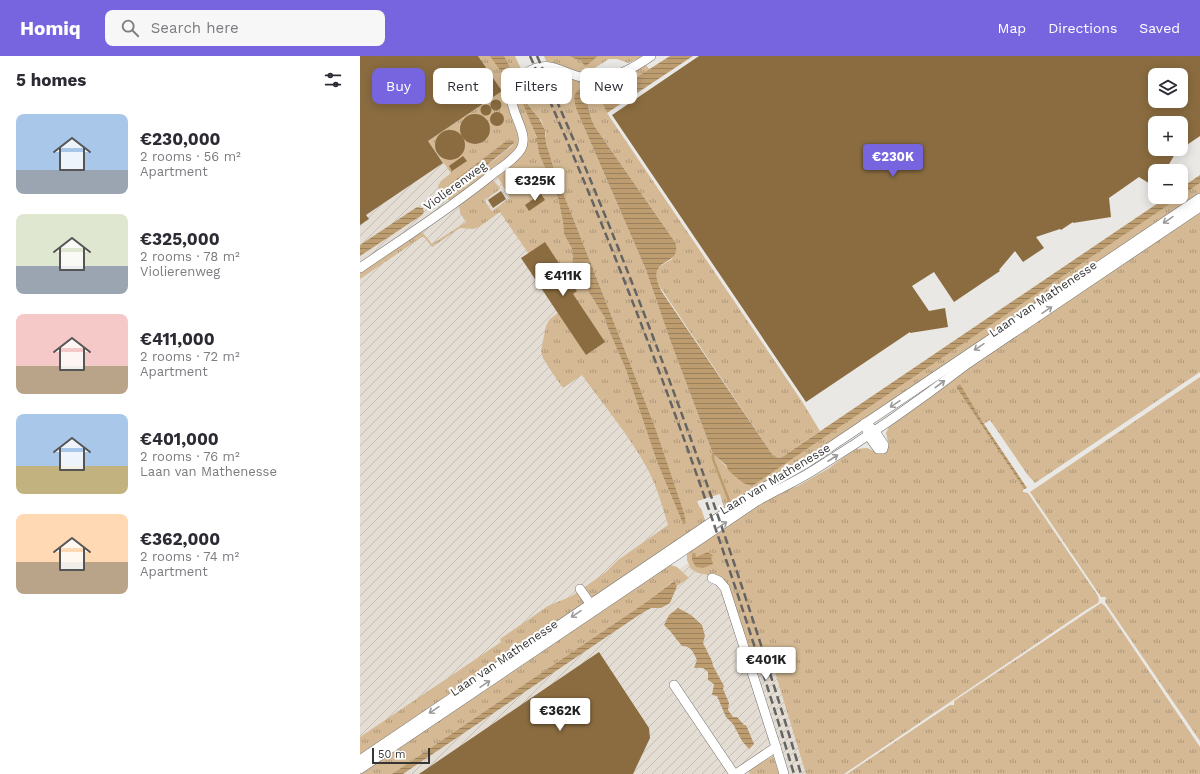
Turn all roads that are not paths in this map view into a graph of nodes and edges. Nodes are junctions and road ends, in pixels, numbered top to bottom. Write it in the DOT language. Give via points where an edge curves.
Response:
graph roads {
  1 [pos="651,56"];
  2 [pos="1200,198"];
  3 [pos="1200,207"];
  4 [pos="360,268"];
  5 [pos="865,423"];
  6 [pos="871,433"];
  7 [pos="712,578"];
  8 [pos="580,589"];
  9 [pos="593,607"];
  10 [pos="674,685"];
  11 [pos="776,747"];
  12 [pos="360,760"];
  13 [pos="360,769"];
  14 [pos="735,774"];
  15 [pos="784,774"];
  1 -- 4 [label="street, Violierenweg" via="627,72 602,78 586,78 550,65 538,67 524,75 516,84 512,97 523,136 518,153 460,200"];
  2 -- 5 [label="street, Laan van Mathenesse, one-way"];
  6 -- 3 [label="street, Laan van Mathenesse, one-way" via="973,360"];
  5 -- 6 [label="street"];
  5 -- 9 [label="street, Laan van Mathenesse" via="747,499"];
  9 -- 6 [label="street, Laan van Mathenesse, one-way" via="757,501 812,471"];
  7 -- 11 [label="street" via="725,588"];
  8 -- 9 [label="street"];
  9 -- 12 [label="street, Laan van Mathenesse, one-way"];
  13 -- 9 [label="street, Laan van Mathenesse, one-way"];
  10 -- 14 [label="street"];
  11 -- 14 [label="street"];
  11 -- 15 [label="street"];
}
